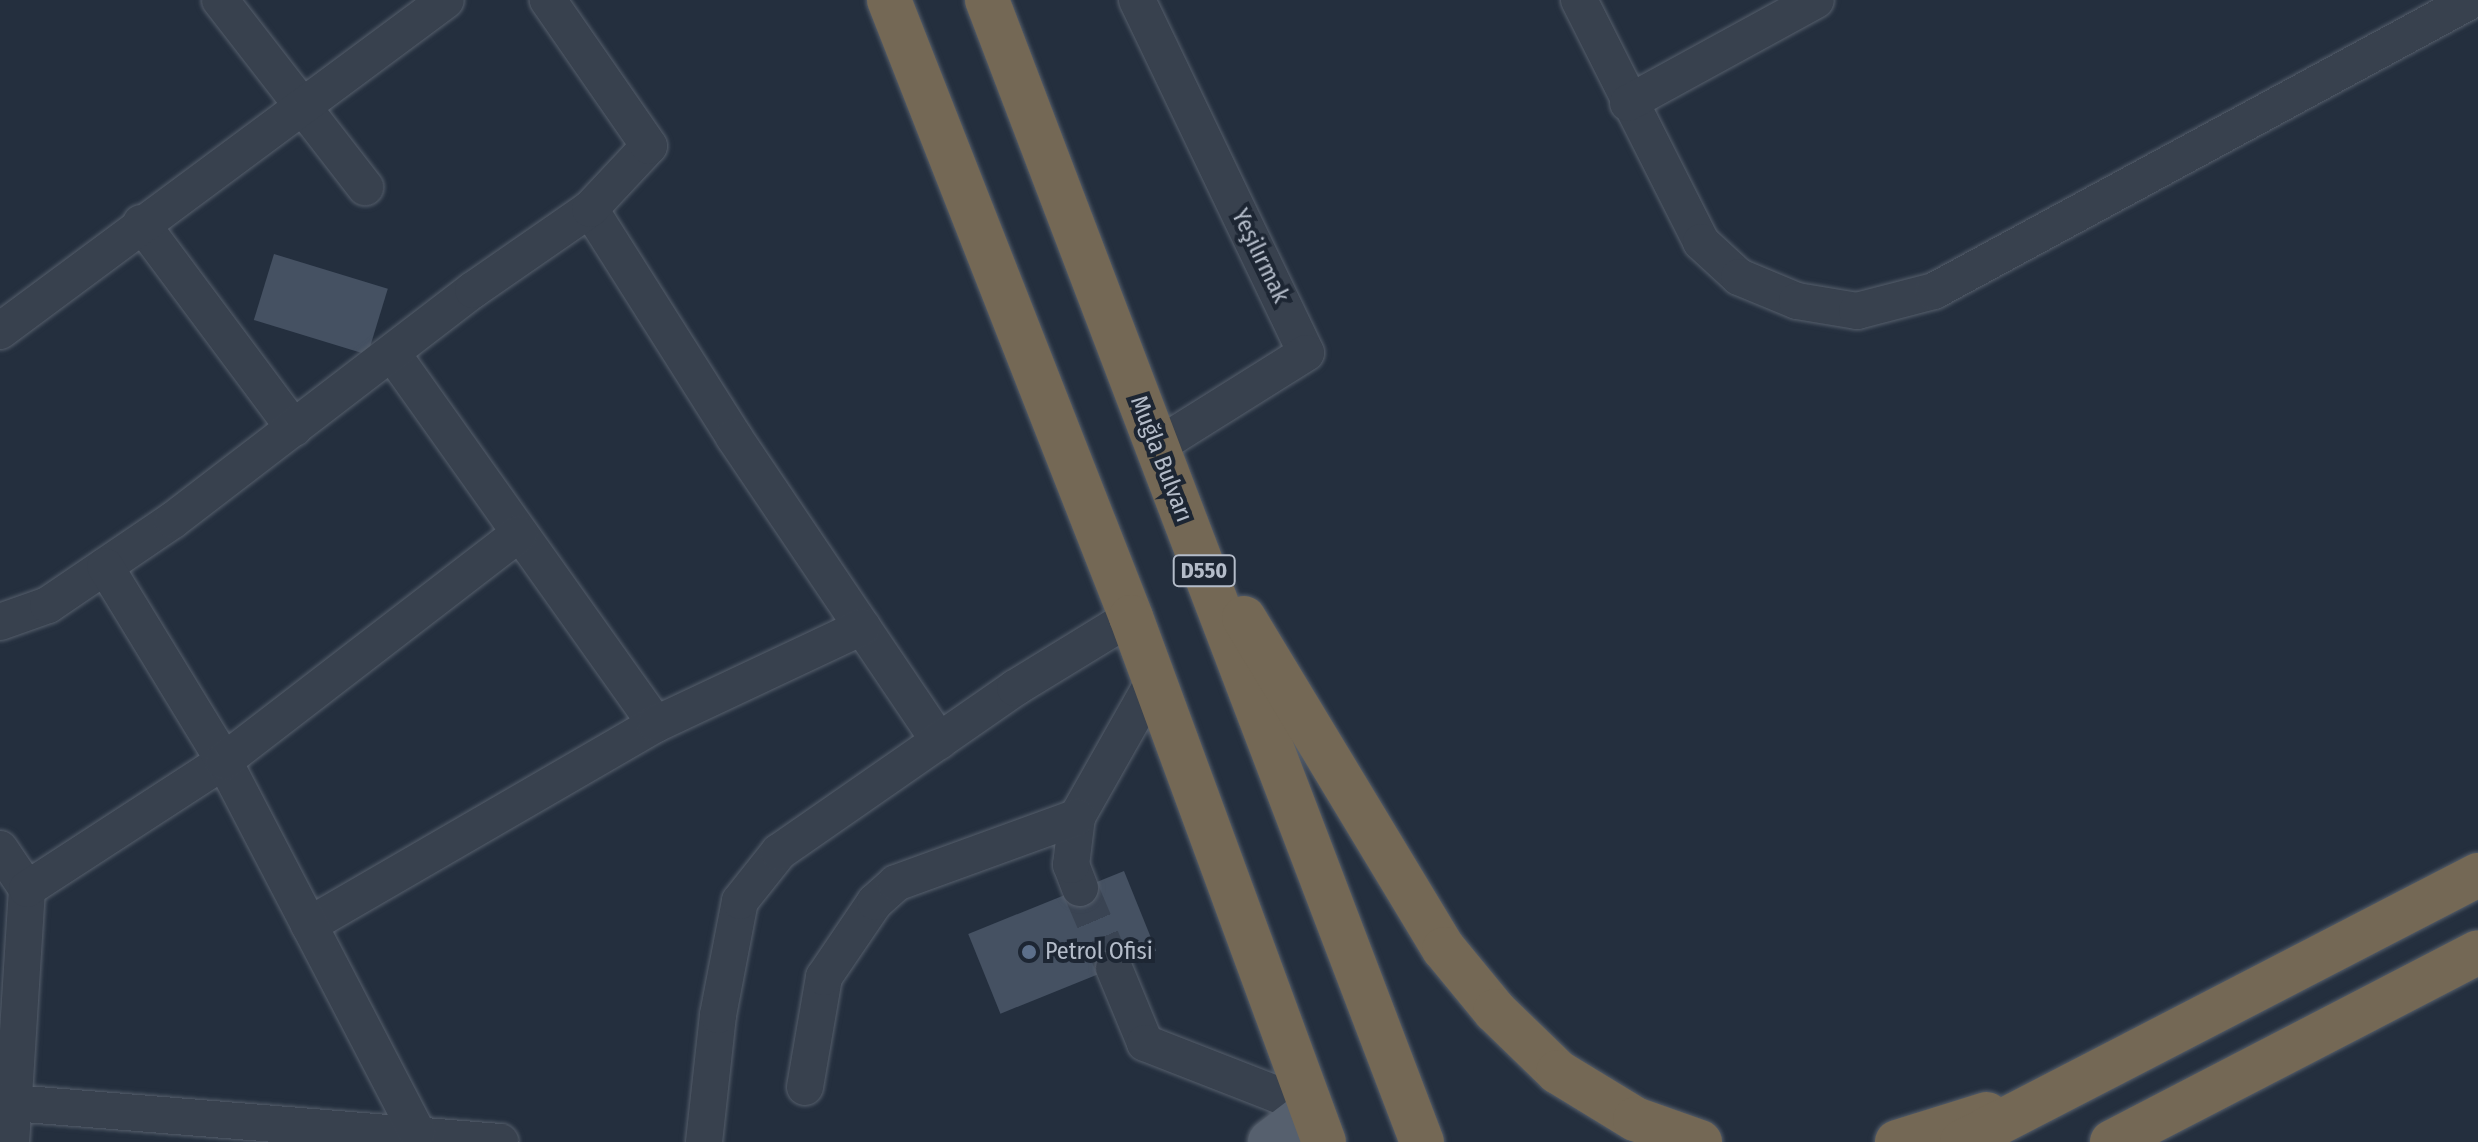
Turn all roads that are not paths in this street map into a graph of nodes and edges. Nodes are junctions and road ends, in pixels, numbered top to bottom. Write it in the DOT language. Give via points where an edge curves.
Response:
graph roads {
  1 [pos="220,0"];
  2 [pos="446,0"];
  3 [pos="548,0"];
  4 [pos="889,0"];
  5 [pos="987,0"];
  6 [pos="1137,0"];
  7 [pos="1579,0"];
  8 [pos="1816,0"];
  9 [pos="2472,0"];
  10 [pos="1628,103"];
  11 [pos="302,105"];
  12 [pos="365,187"];
  13 [pos="590,209"];
  14 [pos="141,223"];
  15 [pos="0,331"];
  16 [pos="392,353"];
  17 [pos="294,428"];
  18 [pos="1156,447"];
  19 [pos="1185,522"];
  20 [pos="519,534"];
  21 [pos="105,566"];
  22 [pos="1131,617"];
  23 [pos="0,622"];
  24 [pos="862,627"];
  25 [pos="1154,681"];
  26 [pos="656,724"];
  27 [pos="939,741"];
  28 [pos="224,761"];
  29 [pos="1077,817"];
  30 [pos="0,849"];
  31 [pos="2478,875"];
  32 [pos="1080,888"];
  33 [pos="27,889"];
  34 [pos="309,925"];
  35 [pos="2478,952"];
  36 [pos="1114,968"];
  37 [pos="2255,992"];
  38 [pos="2249,1071"];
  39 [pos="805,1087"];
  40 [pos="8,1102"];
  41 [pos="1317,1128"];
  42 [pos="417,1132"];
  43 [pos="11,1142"];
  44 [pos="500,1142"];
  45 [pos="704,1142"];
  46 [pos="1270,1142"];
  47 [pos="1422,1142"];
  48 [pos="1700,1142"];
  49 [pos="1897,1142"];
  50 [pos="1962,1142"];
  51 [pos="2112,1142"];
  52 [pos="2136,1142"];
  1 -- 11 [label="street"];
  2 -- 11 [label="street"];
  3 -- 13 [label="street" via="649,146"];
  4 -- 22 [label="highway"];
  5 -- 18 [label="highway, Muğla Bulvarı / D550"];
  6 -- 18 [label="street, Yeşilırmak" via="1306,353"];
  7 -- 10 [label="street"];
  8 -- 10 [label="street"];
  9 -- 10 [label="street" via="1934,291 1857,311 1797,301 1739,277 1701,242"];
  11 -- 12 [label="street"];
  11 -- 14 [label="street"];
  13 -- 16 [label="street"];
  13 -- 24 [label="street"];
  14 -- 15 [label="street"];
  14 -- 17 [label="street"];
  16 -- 17 [label="street"];
  16 -- 20 [label="street"];
  17 -- 21 [label="street"];
  18 -- 19 [label="highway, Muğla Bulvarı / D550"];
  19 -- 47 [label="highway, Muğla Bulvarı / D550"];
  19 -- 48 [label="highway" via="1444,949 1495,1011 1558,1072 1635,1119"];
  20 -- 26 [label="street"];
  20 -- 28 [label="street"];
  21 -- 23 [label="street" via="48,605"];
  21 -- 28 [label="street"];
  22 -- 25 [label="highway"];
  22 -- 27 [label="street"];
  24 -- 26 [label="street"];
  24 -- 27 [label="street"];
  25 -- 29 [label="street"];
  25 -- 41 [label="highway"];
  26 -- 34 [label="street"];
  27 -- 45 [label="street" via="779,852 740,901 720,1002"];
  28 -- 33 [label="street"];
  28 -- 34 [label="street"];
  29 -- 32 [label="street" via="1071,865"];
  29 -- 39 [label="street" via="896,883 875,902 824,977"];
  30 -- 33 [label="street"];
  31 -- 37 [label="highway"];
  33 -- 40 [label="street"];
  34 -- 42 [label="street"];
  35 -- 38 [label="highway"];
  36 -- 41 [label="street" via="1145,1043"];
  37 -- 49 [label="highway" via="1965,1124"];
  37 -- 50 [label="highway"];
  38 -- 51 [label="highway"];
  38 -- 52 [label="highway"];
  40 -- 42 [label="street" via="282,1127"];
  40 -- 43 [label="street"];
  41 -- 46 [label="main road"];
  42 -- 44 [label="street"];
}
